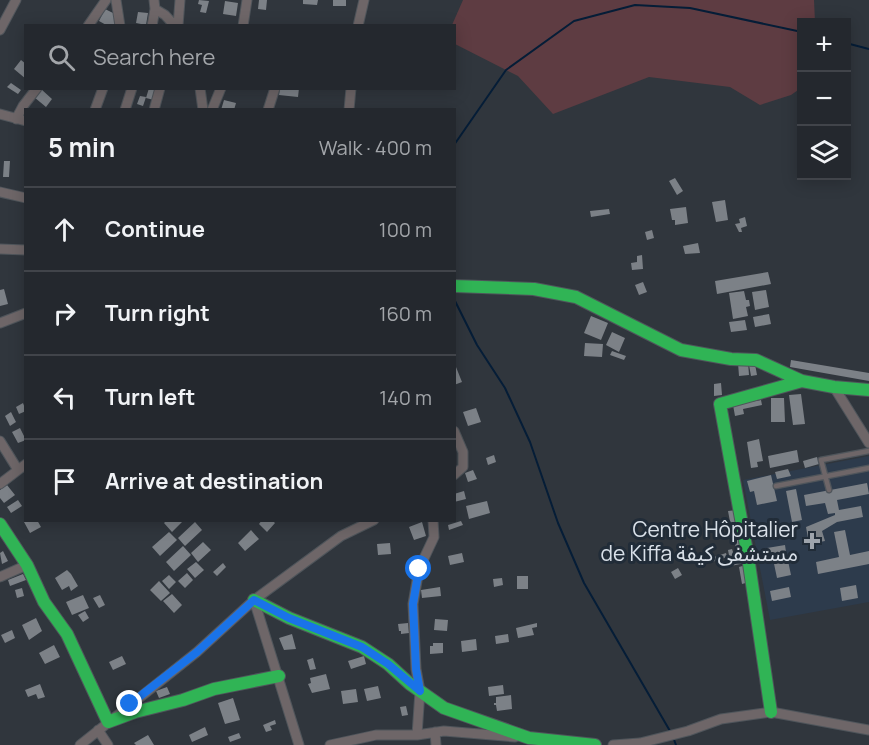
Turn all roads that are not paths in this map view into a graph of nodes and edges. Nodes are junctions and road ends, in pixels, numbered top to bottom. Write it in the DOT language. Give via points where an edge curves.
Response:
graph roads {
  1 [pos="16,0"];
  2 [pos="106,0"];
  3 [pos="116,0"];
  4 [pos="180,0"];
  5 [pos="247,0"];
  6 [pos="358,0"];
  7 [pos="364,0"];
  8 [pos="155,4"];
  9 [pos="359,21"];
  10 [pos="89,24"];
  11 [pos="120,24"];
  12 [pos="152,24"];
  13 [pos="175,24"];
  14 [pos="177,24"];
  15 [pos="243,24"];
  16 [pos="0,30"];
  17 [pos="36,90"];
  18 [pos="102,90"];
  19 [pos="131,90"];
  20 [pos="159,90"];
  21 [pos="200,90"];
  22 [pos="221,90"];
  23 [pos="274,90"];
  24 [pos="351,90"];
  25 [pos="27,108"];
  26 [pos="96,108"];
  27 [pos="126,108"];
  28 [pos="155,108"];
  29 [pos="203,108"];
  30 [pos="213,108"];
  31 [pos="269,108"];
  32 [pos="349,108"];
  33 [pos="0,114"];
  34 [pos="21,120"];
  35 [pos="0,192"];
  36 [pos="24,198"];
  37 [pos="0,249"];
  38 [pos="24,250"];
  39 [pos="456,286"];
  40 [pos="24,313"];
  41 [pos="0,323"];
  42 [pos="802,381"];
  43 [pos="834,387"];
  44 [pos="869,390"];
  45 [pos="456,436"];
  46 [pos="0,441"];
  47 [pos="869,443"];
  48 [pos="869,451"];
  49 [pos="22,467"];
  50 [pos="869,468"];
  51 [pos="456,473"];
  52 [pos="825,477"];
  53 [pos="0,484"];
  54 [pos="776,486"];
  55 [pos="829,490"];
  56 [pos="370,522"];
  57 [pos="433,522"];
  58 [pos="0,524"];
  59 [pos="27,565"];
  60 [pos="0,576"];
  61 [pos="254,600"];
  62 [pos="279,676"];
  63 [pos="420,691"];
  64 [pos="771,712"];
  65 [pos="103,726"];
  66 [pos="869,730"];
  67 [pos="435,732"];
  68 [pos="417,735"];
  69 [pos="404,740"];
  70 [pos="526,741"];
  71 [pos="351,742"];
  72 [pos="80,745"];
  73 [pos="108,745"];
  74 [pos="299,745"];
  75 [pos="330,745"];
  76 [pos="436,745"];
  77 [pos="595,745"];
  78 [pos="613,745"];
  1 -- 16 [label="street"];
  2 -- 10 [label="street"];
  3 -- 11 [label="street"];
  4 -- 14 [label="street"];
  5 -- 15 [label="street"];
  6 -- 9 [label="street"];
  7 -- 9 [label="street"];
  8 -- 12 [label="street"];
  8 -- 13 [label="street"];
  17 -- 25 [label="street"];
  18 -- 26 [label="street"];
  19 -- 27 [label="street"];
  20 -- 28 [label="street"];
  21 -- 29 [label="street"];
  22 -- 30 [label="street"];
  23 -- 31 [label="street"];
  24 -- 32 [label="street"];
  33 -- 34 [label="street"];
  35 -- 36 [label="street"];
  37 -- 38 [label="street"];
  39 -- 42 [label="street" via="534,289 576,297 681,350 756,360"];
  40 -- 41 [label="street"];
  42 -- 43 [label="street"];
  42 -- 64 [label="street" via="720,404 761,624"];
  43 -- 44 [label="street"];
  43 -- 47 [label="street"];
  45 -- 51 [label="street" via="463,452 463,467"];
  46 -- 49 [label="street"];
  48 -- 52 [label="lane" via="821,460"];
  49 -- 53 [label="street"];
  50 -- 52 [label="lane"];
  52 -- 54 [label="lane"];
  52 -- 55 [label="lane"];
  56 -- 61 [label="street" via="341,536"];
  57 -- 63 [label="street" via="434,537 419,569 413,604"];
  58 -- 59 [label="street"];
  59 -- 60 [label="street"];
  59 -- 65 [label="street" via="44,602 67,634"];
  61 -- 62 [label="street"];
  61 -- 63 [label="street" via="362,647"];
  61 -- 65 [label="street" via="197,652"];
  62 -- 65 [label="street" via="214,689 135,712"];
  62 -- 74 [label="street"];
  63 -- 68 [label="street"];
  63 -- 70 [label="street" via="444,708"];
  64 -- 66 [label="street"];
  64 -- 78 [label="street" via="721,719 640,743"];
  65 -- 72 [label="street"];
  65 -- 73 [label="street"];
  67 -- 68 [label="street"];
  67 -- 70 [label="street"];
  67 -- 76 [label="street"];
  68 -- 69 [label="street"];
  69 -- 71 [label="street" via="376,735"];
  70 -- 77 [label="street"];
  71 -- 75 [label="street"];
}
